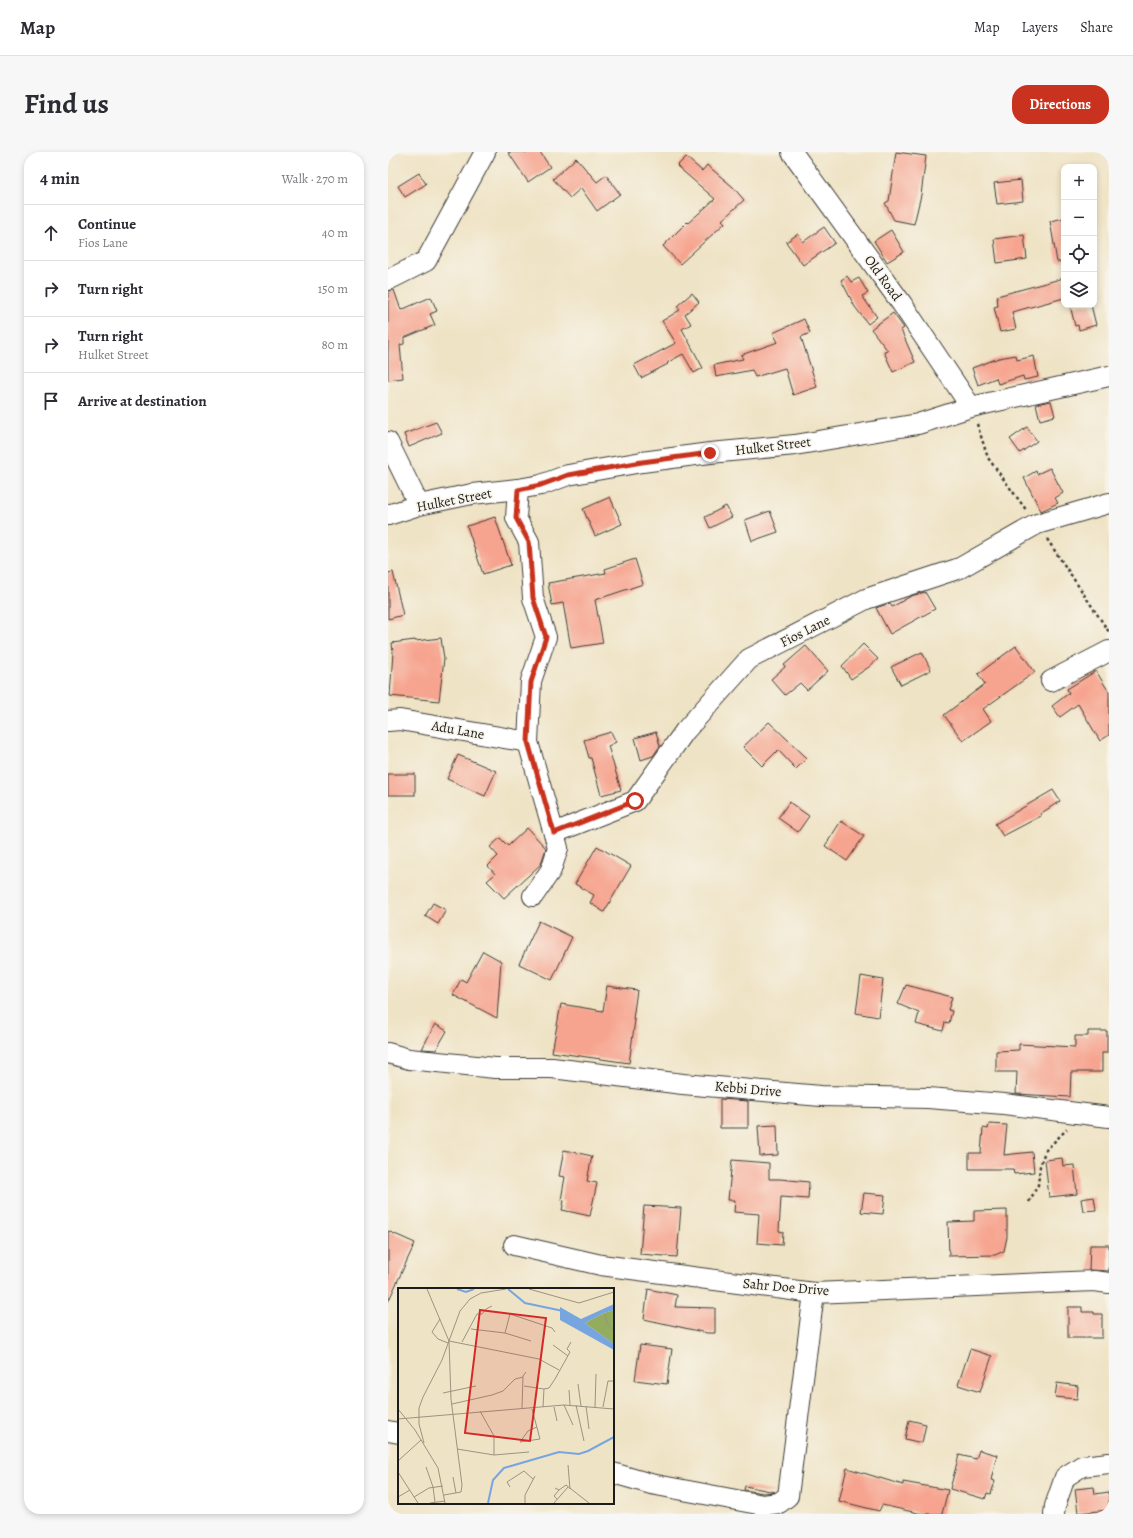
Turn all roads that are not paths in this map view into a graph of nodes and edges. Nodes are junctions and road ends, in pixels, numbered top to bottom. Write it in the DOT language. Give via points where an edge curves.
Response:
graph roads {
  1 [pos="485,152"];
  2 [pos="792,152"];
  3 [pos="388,280"];
  4 [pos="1109,376"];
  5 [pos="972,407"];
  6 [pos="388,442"];
  7 [pos="518,490"];
  8 [pos="1109,503"];
  9 [pos="419,505"];
  10 [pos="388,515"];
  11 [pos="1109,651"];
  12 [pos="1051,681"];
  13 [pos="388,721"];
  14 [pos="528,742"];
  15 [pos="554,833"];
  16 [pos="534,896"];
  17 [pos="388,1053"];
  18 [pos="1109,1117"];
  19 [pos="514,1245"];
  20 [pos="1109,1283"];
  21 [pos="814,1293"];
  22 [pos="388,1431"];
  23 [pos="398,1434"];
  24 [pos="1109,1463"];
  25 [pos="614,1473"];
  26 [pos="1054,1514"];
  1 -- 3 [label="street" via="426,261"];
  2 -- 5 [label="street, Old Road" via="902,304"];
  4 -- 5 [label="street, Hulket Street"];
  5 -- 7 [label="street, Hulket Street" via="918,424 795,445 642,462 568,475"];
  6 -- 9 [label="street"];
  7 -- 9 [label="street, Hulket Street" via="472,494"];
  7 -- 14 [label="street" via="516,518 529,542 533,598 546,637 531,682"];
  8 -- 15 [label="street, Fios Lane" via="1037,524 960,568 866,599 749,660 685,732 635,801"];
  9 -- 10 [label="street, Hulket Street"];
  11 -- 12 [label="street"];
  13 -- 14 [label="street, Adu Lane" via="400,720"];
  14 -- 15 [label="street"];
  15 -- 16 [label="street" via="558,848 551,870"];
  17 -- 18 [label="street, Kebbi Drive" via="409,1059 495,1068 552,1068 683,1084 821,1096 928,1098 1004,1104"];
  19 -- 21 [label="street, Sahr Doe Drive" via="601,1265"];
  20 -- 21 [label="street, Sahr Doe Drive" via="1094,1281"];
  21 -- 25 [label="street" via="788,1496 780,1504 763,1505 651,1484"];
  22 -- 23 [label="street"];
  24 -- 26 [label="street" via="1082,1466 1065,1477"];
}
